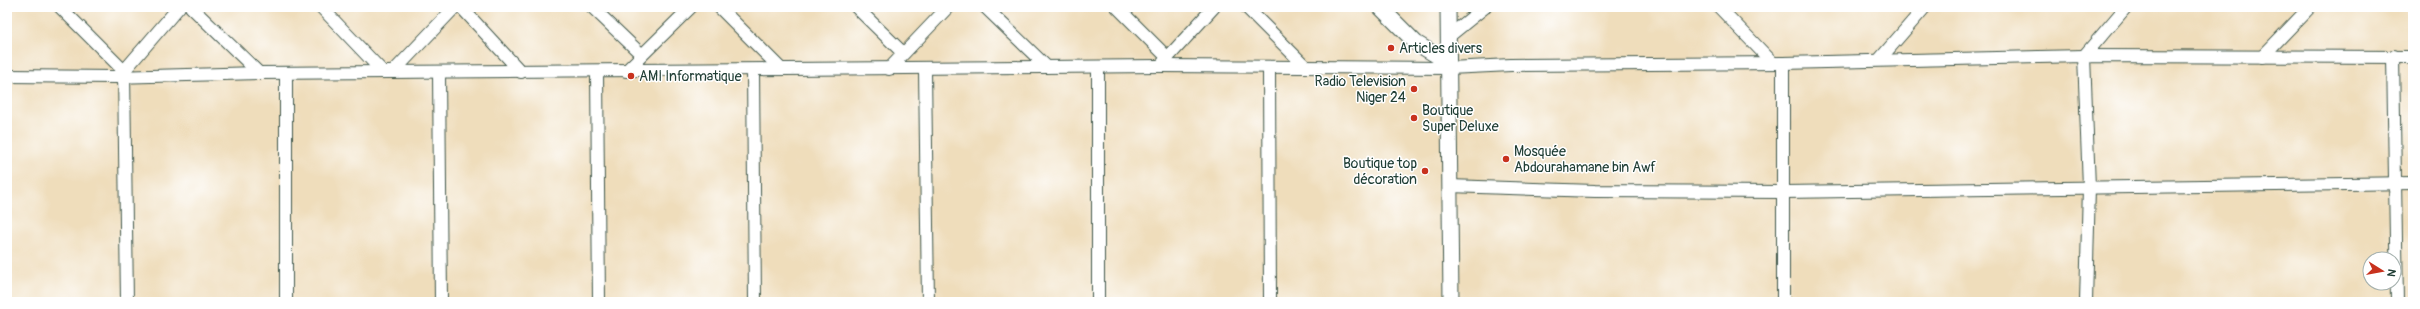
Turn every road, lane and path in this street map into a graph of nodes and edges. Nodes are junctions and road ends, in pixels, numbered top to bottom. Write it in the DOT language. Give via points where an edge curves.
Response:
graph roads {
  1 [pos="60,7"];
  2 [pos="179,7"];
  3 [pos="192,7"];
  4 [pos="321,7"];
  5 [pos="455,7"];
  6 [pos="461,7"];
  7 [pos="592,7"];
  8 [pos="691,7"];
  9 [pos="719,7"];
  10 [pos="856,7"];
  11 [pos="948,7"];
  12 [pos="985,7"];
  13 [pos="1117,7"];
  14 [pos="1214,7"];
  15 [pos="1246,7"];
  16 [pos="1380,7"];
  17 [pos="1448,7"];
  18 [pos="1484,7"];
  19 [pos="1719,7"];
  20 [pos="2126,7"];
  21 [pos="2310,7"];
  22 [pos="1918,9"];
  23 [pos="1448,37"];
  24 [pos="903,53"];
  25 [pos="642,55"];
  26 [pos="2084,56"];
  27 [pos="2393,56"];
  28 [pos="2262,57"];
  29 [pos="2413,57"];
  30 [pos="1879,60"];
  31 [pos="1164,62"];
  32 [pos="1778,63"];
  33 [pos="1269,66"];
  34 [pos="1305,66"];
  35 [pos="1449,66"];
  36 [pos="1047,67"];
  37 [pos="1098,67"];
  38 [pos="781,69"];
  39 [pos="889,69"];
  40 [pos="925,69"];
  41 [pos="753,70"];
  42 [pos="626,71"];
  43 [pos="388,72"];
  44 [pos="439,72"];
  45 [pos="521,72"];
  46 [pos="596,72"];
  47 [pos="259,73"];
  48 [pos="286,73"];
  49 [pos="125,74"];
  50 [pos="7,76"];
  51 [pos="2395,182"];
  52 [pos="2413,183"];
  53 [pos="1449,186"];
  54 [pos="2088,188"];
  55 [pos="1784,192"];
  56 [pos="127,302"];
  57 [pos="286,302"];
  58 [pos="441,302"];
  59 [pos="599,302"];
  60 [pos="755,302"];
  61 [pos="928,302"];
  62 [pos="1098,302"];
  63 [pos="1270,302"];
  64 [pos="1451,302"];
  65 [pos="1783,302"];
  66 [pos="2086,302"];
  67 [pos="2397,302"];
  1 -- 49 [label="street"];
  2 -- 49 [label="street"];
  3 -- 47 [label="street"];
  4 -- 43 [label="street"];
  5 -- 43 [label="street"];
  6 -- 45 [label="street"];
  7 -- 25 [label="street"];
  8 -- 25 [label="street"];
  9 -- 38 [label="street"];
  10 -- 24 [label="street"];
  11 -- 24 [label="street"];
  12 -- 36 [label="street"];
  13 -- 31 [label="street"];
  14 -- 31 [label="street"];
  15 -- 34 [label="street"];
  16 -- 35 [label="street" via="1416,43"];
  17 -- 23 [label="street"];
  18 -- 23 [label="street"];
  19 -- 32 [label="street"];
  20 -- 26 [label="street"];
  21 -- 28 [label="street"];
  22 -- 30 [label="street"];
  23 -- 35 [label="street"];
  24 -- 39 [label="street"];
  25 -- 42 [label="street"];
  26 -- 28 [label="street"];
  26 -- 30 [label="street"];
  26 -- 54 [label="street"];
  27 -- 28 [label="street"];
  27 -- 29 [label="street"];
  27 -- 51 [label="street"];
  30 -- 32 [label="street"];
  31 -- 33 [label="street"];
  31 -- 37 [label="street"];
  32 -- 35 [label="street"];
  32 -- 55 [label="street"];
  33 -- 34 [label="street"];
  33 -- 63 [label="street"];
  34 -- 35 [label="street"];
  35 -- 53 [label="street"];
  36 -- 37 [label="street"];
  36 -- 40 [label="street"];
  37 -- 62 [label="street"];
  38 -- 39 [label="street"];
  38 -- 41 [label="street"];
  39 -- 40 [label="street"];
  40 -- 61 [label="street"];
  41 -- 42 [label="street"];
  41 -- 60 [label="street"];
  42 -- 46 [label="street"];
  43 -- 44 [label="street"];
  43 -- 48 [label="street"];
  44 -- 45 [label="street"];
  44 -- 58 [label="street"];
  45 -- 46 [label="street"];
  46 -- 59 [label="street"];
  47 -- 48 [label="street"];
  47 -- 49 [label="street"];
  48 -- 57 [label="street"];
  49 -- 50 [label="street"];
  49 -- 56 [label="street"];
  51 -- 52 [label="street"];
  51 -- 54 [label="street" via="2166,184"];
  51 -- 67 [label="street"];
  53 -- 55 [label="street"];
  53 -- 64 [label="street"];
  54 -- 55 [label="street"];
  54 -- 66 [label="street"];
  55 -- 65 [label="street"];
}
